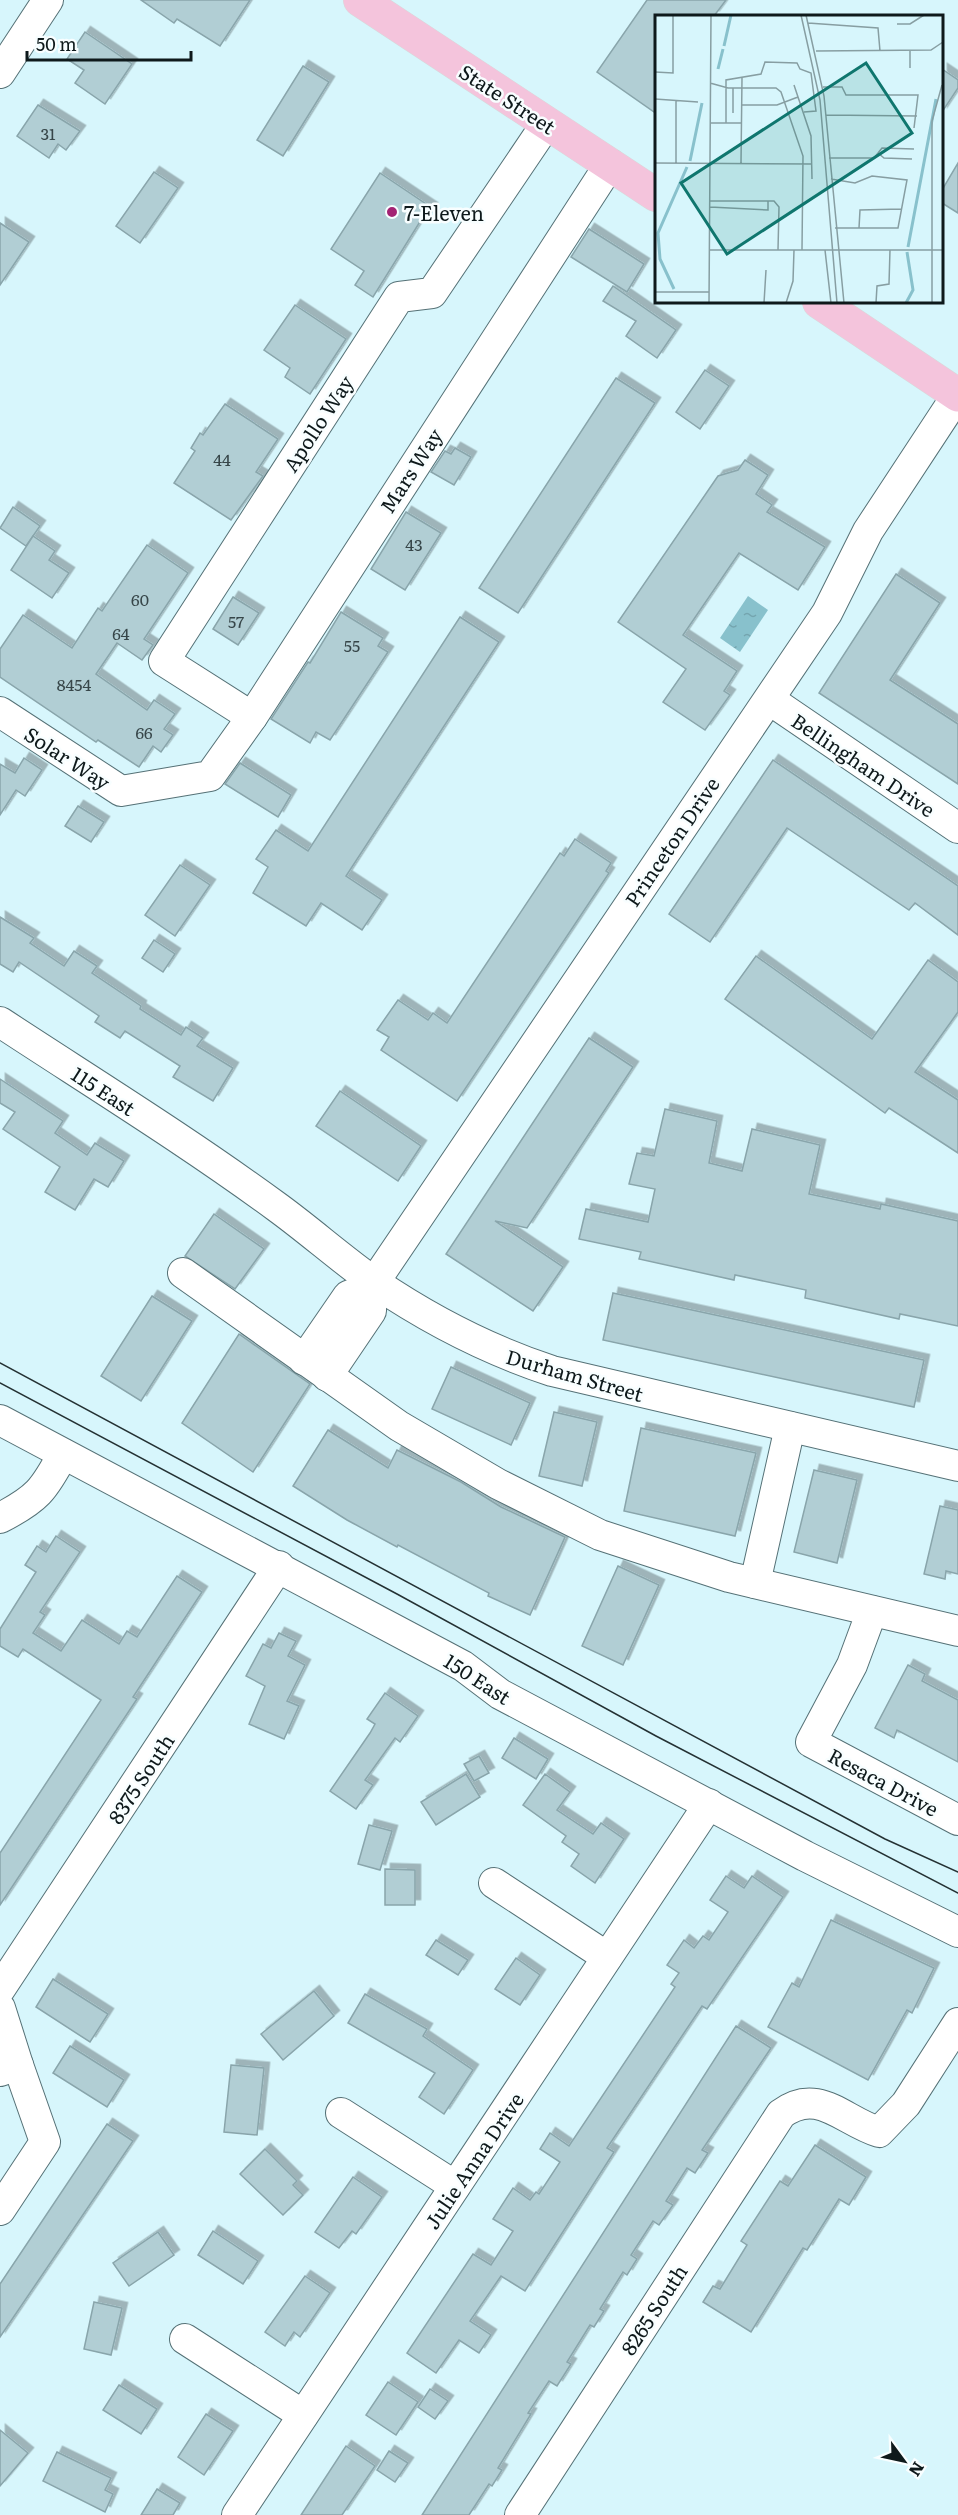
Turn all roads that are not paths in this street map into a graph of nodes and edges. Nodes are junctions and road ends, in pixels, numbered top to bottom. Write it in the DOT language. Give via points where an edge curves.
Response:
graph roads {
  1 [pos="48,0"];
  2 [pos="360,0"];
  3 [pos="0,73"];
  4 [pos="547,123"];
  5 [pos="610,164"];
  6 [pos="655,194"];
  7 [pos="821,303"];
  8 [pos="958,394"];
  9 [pos="770,700"];
  10 [pos="0,712"];
  11 [pos="252,717"];
  12 [pos="210,776"];
  13 [pos="958,828"];
  14 [pos="0,1022"];
  15 [pos="207,1158"];
  16 [pos="183,1273"];
  17 [pos="373,1285"];
  18 [pos="315,1368"];
  19 [pos="0,1420"];
  20 [pos="790,1427"];
  21 [pos="63,1454"];
  22 [pos="958,1466"];
  23 [pos="0,1518"];
  24 [pos="279,1566"];
  25 [pos="754,1583"];
  26 [pos="872,1611"];
  27 [pos="958,1631"];
  28 [pos="709,1804"];
  29 [pos="958,1820"];
  30 [pos="494,1882"];
  31 [pos="958,1932"];
  32 [pos="607,1957"];
  33 [pos="0,1989"];
  34 [pos="0,2008"];
  35 [pos="958,2023"];
  36 [pos="9,2068"];
  37 [pos="341,2113"];
  38 [pos="455,2186"];
  39 [pos="0,2210"];
  40 [pos="185,2339"];
  41 [pos="303,2415"];
  42 [pos="237,2515"];
  43 [pos="520,2515"];
  1 -- 3 [label="street"];
  2 -- 4 [label="main road, State Street"];
  4 -- 5 [label="main road, State Street"];
  4 -- 11 [label="street, Apollo Way" via="432,293 399,297 164,661"];
  5 -- 6 [label="main road, State Street"];
  5 -- 11 [label="street, Mars Way"];
  7 -- 8 [label="main road"];
  8 -- 9 [label="street, Princeton Drive" via="868,531 826,613"];
  9 -- 13 [label="street, Bellingham Drive"];
  9 -- 17 [label="street, Princeton Drive" via="710,782"];
  10 -- 12 [label="street, Solar Way" via="121,792"];
  11 -- 12 [label="street, Mars Way"];
  14 -- 15 [label="street, 115 East"];
  15 -- 17 [label="street, Durham Street" via="278,1208"];
  16 -- 18 [label="street"];
  17 -- 18 [label="street" via="371,1311"];
  17 -- 20 [label="street, Durham Street" via="507,1356 552,1371"];
  18 -- 25 [label="street" via="431,1446 546,1509 626,1545"];
  19 -- 21 [label="street, 150 East"];
  20 -- 22 [label="street, Durham Street"];
  20 -- 25 [label="street"];
  21 -- 23 [label="street" via="41,1492"];
  21 -- 24 [label="street, 150 East"];
  24 -- 28 [label="street, 150 East" via="463,1666 500,1694"];
  24 -- 33 [label="street, 8375 South"];
  25 -- 26 [label="street"];
  26 -- 27 [label="street"];
  26 -- 29 [label="street, Resaca Drive" via="852,1665 811,1742"];
  28 -- 31 [label="street, 150 East"];
  28 -- 32 [label="street, Julie Anna Drive"];
  30 -- 32 [label="street"];
  32 -- 38 [label="street, Julie Anna Drive"];
  34 -- 36 [label="street"];
  35 -- 43 [label="street, 8265 South" via="906,2104 879,2132 817,2103 791,2106 772,2124"];
  36 -- 39 [label="street" via="45,2142"];
  37 -- 38 [label="street"];
  38 -- 41 [label="street, Julie Anna Drive"];
  40 -- 41 [label="street"];
  41 -- 42 [label="street, Julie Anna Drive"];
}
